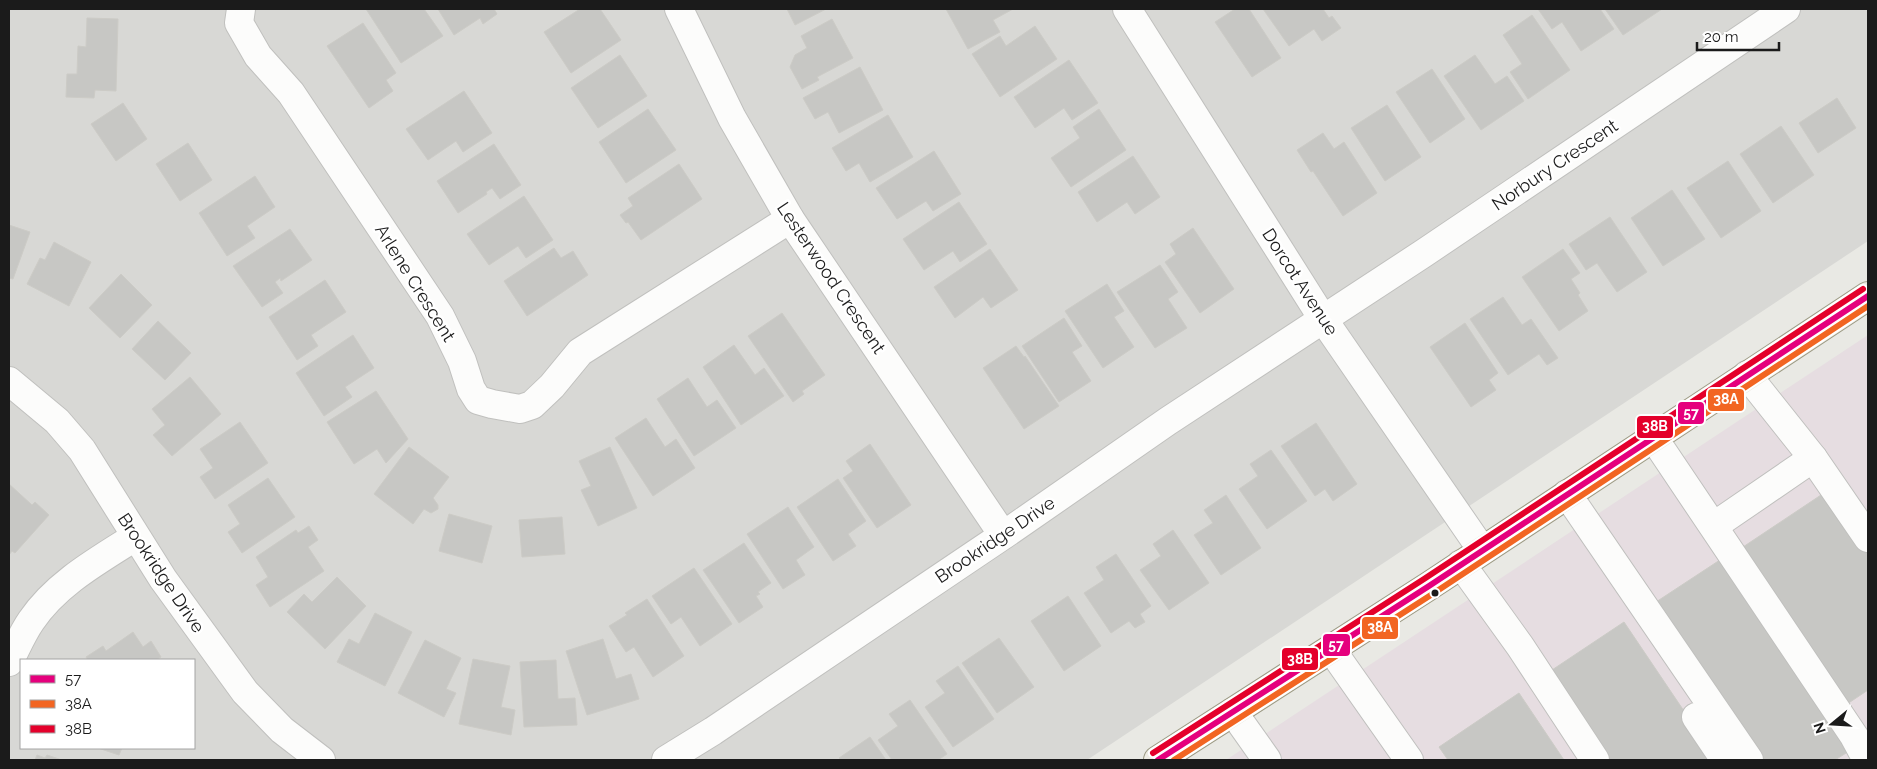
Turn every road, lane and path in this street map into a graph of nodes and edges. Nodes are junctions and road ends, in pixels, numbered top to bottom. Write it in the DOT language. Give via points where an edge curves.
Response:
graph roads {
  1 [pos="240,9"];
  2 [pos="678,9"];
  3 [pos="1127,9"];
  4 [pos="1786,9"];
  5 [pos="790,219"];
  6 [pos="1868,296"];
  7 [pos="1323,319"];
  8 [pos="1747,375"];
  9 [pos="9,380"];
  10 [pos="1653,437"];
  11 [pos="1812,458"];
  12 [pos="1560,499"];
  13 [pos="1724,520"];
  14 [pos="1003,535"];
  15 [pos="135,537"];
  16 [pos="1868,538"];
  17 [pos="1472,557"];
  18 [pos="1331,649"];
  19 [pos="9,662"];
  20 [pos="1233,712"];
  21 [pos="321,760"];
  22 [pos="666,760"];
  23 [pos="1158,760"];
  24 [pos="1267,760"];
  25 [pos="1409,760"];
  26 [pos="1595,760"];
  27 [pos="1725,760"];
  28 [pos="1748,760"];
  29 [pos="1866,760"];
  1 -- 5 [label="street, Arlene Crescent" via="239,23 258,56 291,93 440,316 462,362 470,389 478,400 520,409 532,406 580,352"];
  2 -- 5 [label="street, Lesterwood Crescent" via="732,118"];
  3 -- 7 [label="street, Dorcot Avenue"];
  4 -- 7 [label="street, Norbury Crescent"];
  5 -- 14 [label="street, Lesterwood Crescent"];
  6 -- 8 [label="main road"];
  7 -- 14 [label="street, Brookridge Drive"];
  7 -- 17 [label="street, Dorcot Avenue"];
  8 -- 10 [label="main road"];
  8 -- 11 [label="street"];
  9 -- 15 [label="street, Brookridge Drive" via="57,421 82,450"];
  10 -- 12 [label="main road"];
  10 -- 29 [label="street" via="1849,728"];
  11 -- 13 [label="street"];
  11 -- 16 [label="street"];
  12 -- 17 [label="main road"];
  12 -- 27 [label="street" via="1625,610"];
  12 -- 28 [label="street"];
  14 -- 22 [label="street, Brookridge Drive"];
  15 -- 19 [label="street" via="60,589 30,622"];
  15 -- 21 [label="street, Brookridge Drive" via="245,692 282,730"];
  17 -- 18 [label="main road"];
  17 -- 26 [label="street, Dorcot Avenue" via="1520,646"];
  18 -- 20 [label="main road"];
  18 -- 25 [label="street"];
  20 -- 23 [label="main road"];
  20 -- 24 [label="street"];
}
